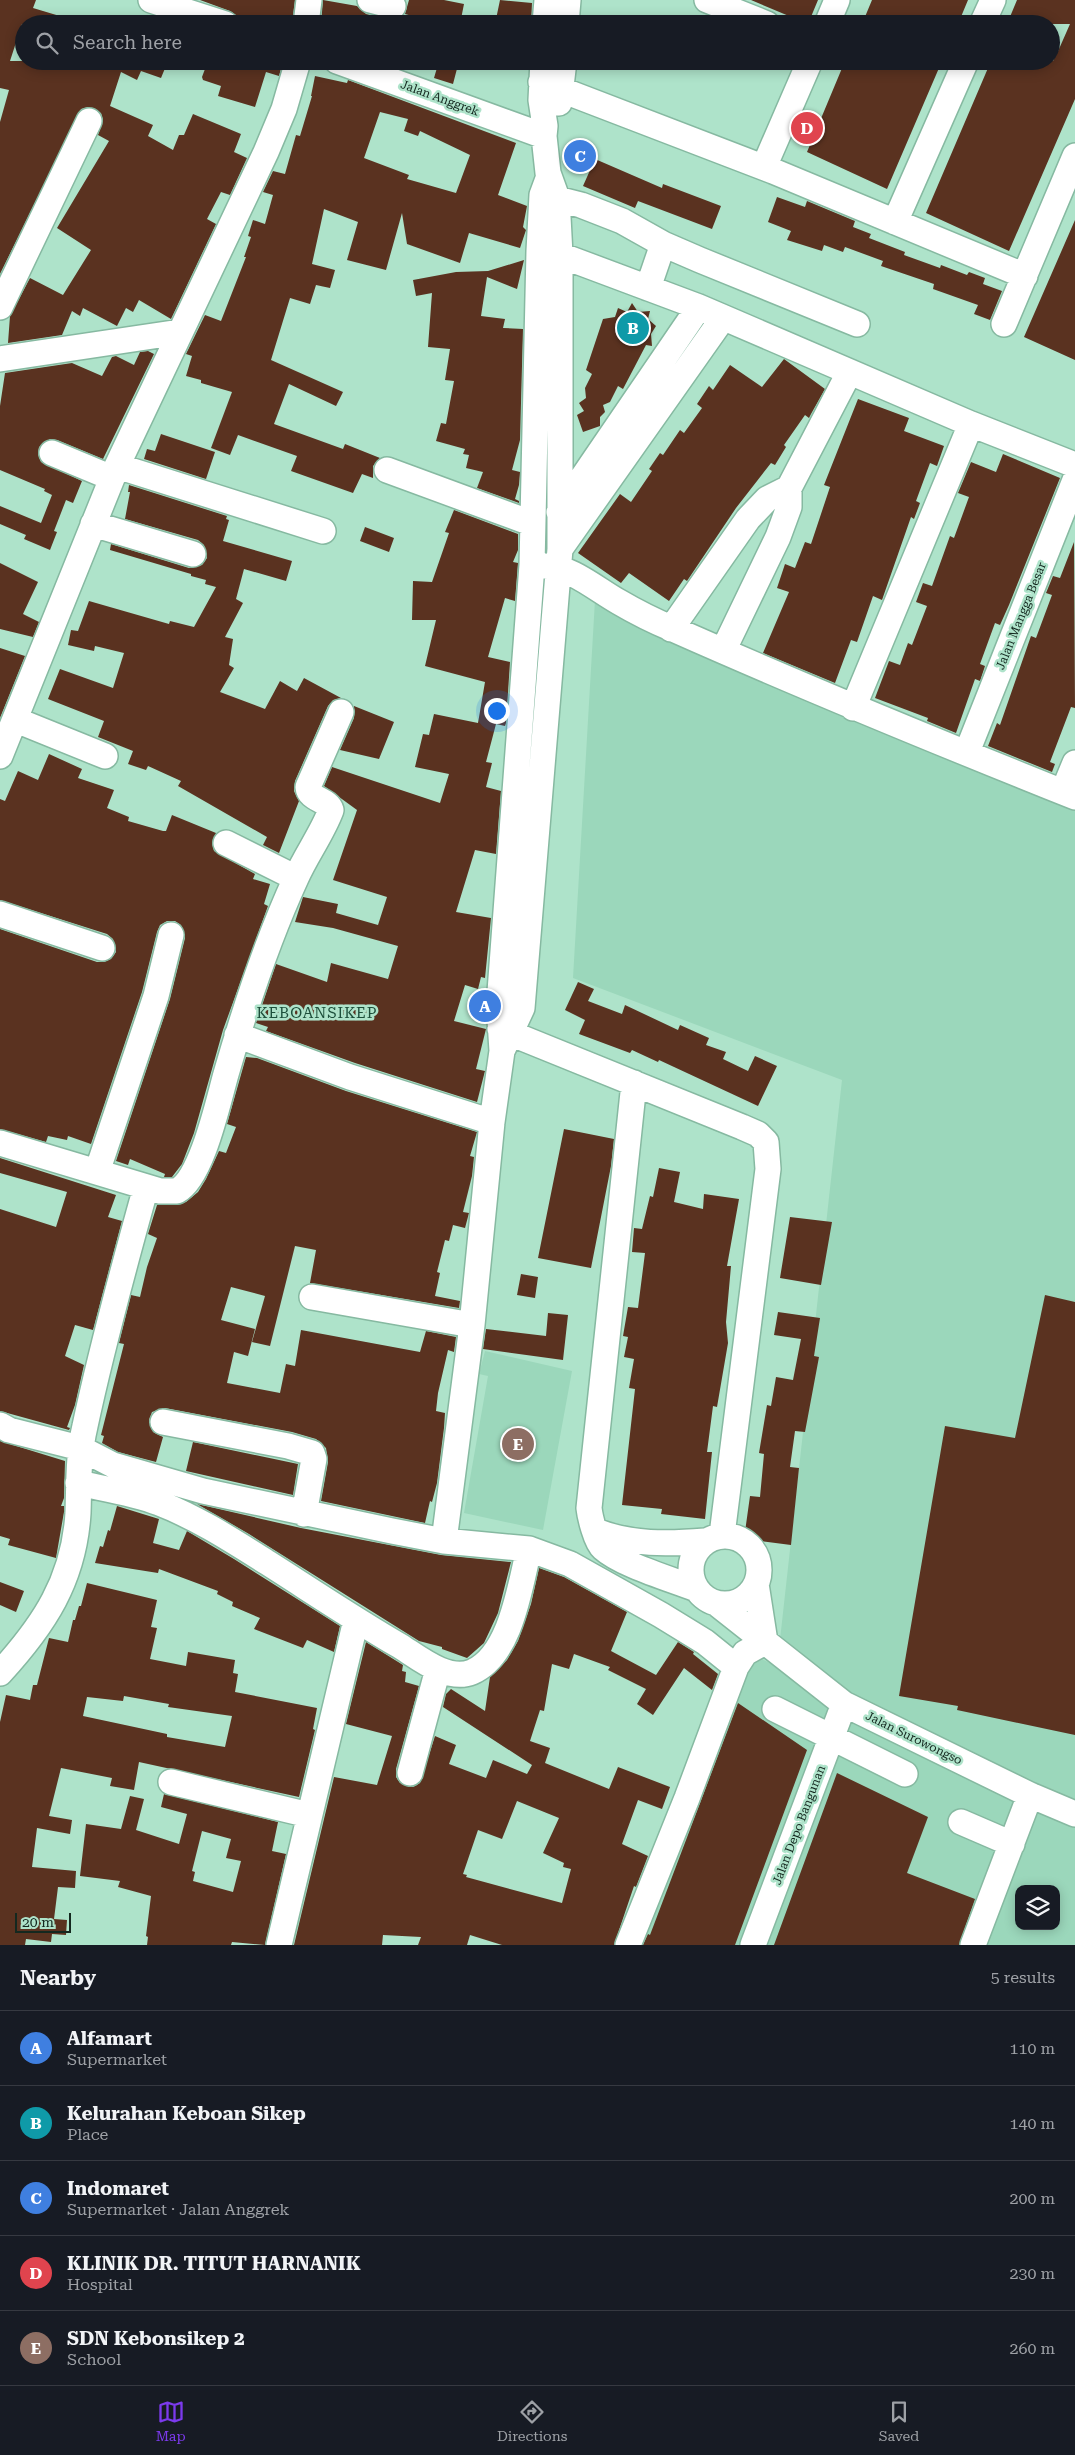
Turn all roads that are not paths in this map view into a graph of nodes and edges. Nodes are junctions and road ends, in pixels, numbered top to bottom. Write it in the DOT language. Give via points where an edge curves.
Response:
graph roads {
  1 [pos="151,0"];
  2 [pos="309,0"];
  3 [pos="547,0"];
  4 [pos="568,0"];
  5 [pos="708,0"];
  6 [pos="838,0"];
  7 [pos="993,0"];
  8 [pos="198,7"];
  9 [pos="210,15"];
  10 [pos="307,15"];
  11 [pos="546,15"];
  12 [pos="567,15"];
  13 [pos="745,15"];
  14 [pos="831,15"];
  15 [pos="986,15"];
  16 [pos="295,70"];
  17 [pos="364,70"];
  18 [pos="806,70"];
  19 [pos="962,70"];
  20 [pos="549,78"];
  21 [pos="89,121"];
  22 [pos="544,131"];
  23 [pos="1075,156"];
  24 [pos="764,167"];
  25 [pos="549,190"];
  26 [pos="895,222"];
  27 [pos="664,244"];
  28 [pos="549,253"];
  29 [pos="1025,276"];
  30 [pos="648,288"];
  31 [pos="0,307"];
  32 [pos="699,307"];
  33 [pos="723,318"];
  34 [pos="857,324"];
  35 [pos="1004,324"];
  36 [pos="180,332"];
  37 [pos="0,359"];
  38 [pos="849,373"];
  39 [pos="971,424"];
  40 [pos="52,453"];
  41 [pos="1075,464"];
  42 [pos="388,470"];
  43 [pos="115,472"];
  44 [pos="1075,480"];
  45 [pos="788,488"];
  46 [pos="559,512"];
  47 [pos="531,523"];
  48 [pos="93,524"];
  49 [pos="323,531"];
  50 [pos="193,554"];
  51 [pos="559,558"];
  52 [pos="532,565"];
  53 [pos="671,629"];
  54 [pos="723,650"];
  55 [pos="853,708"];
  56 [pos="340,712"];
  57 [pos="16,720"];
  58 [pos="967,752"];
  59 [pos="0,756"];
  60 [pos="105,756"];
  61 [pos="1075,763"];
  62 [pos="1069,795"];
  63 [pos="226,843"];
  64 [pos="296,878"];
  65 [pos="0,914"];
  66 [pos="172,935"];
  67 [pos="102,948"];
  68 [pos="237,1036"];
  69 [pos="505,1037"];
  70 [pos="634,1083"];
  71 [pos="492,1122"];
  72 [pos="0,1143"];
  73 [pos="96,1172"];
  74 [pos="146,1187"];
  75 [pos="312,1297"];
  76 [pos="472,1325"];
  77 [pos="163,1422"];
  78 [pos="0,1425"];
  79 [pos="79,1461"];
  80 [pos="304,1514"];
  81 [pos="596,1531"];
  82 [pos="714,1538"];
  83 [pos="444,1541"];
  84 [pos="529,1549"];
  85 [pos="756,1584"];
  86 [pos="706,1596"];
  87 [pos="356,1620"];
  88 [pos="765,1642"];
  89 [pos="736,1667"];
  90 [pos="438,1669"];
  91 [pos="0,1673"];
  92 [pos="844,1704"];
  93 [pos="776,1709"];
  94 [pos="831,1738"];
  95 [pos="410,1773"];
  96 [pos="905,1774"];
  97 [pos="171,1782"];
  98 [pos="1030,1795"];
  99 [pos="1075,1814"];
  100 [pos="309,1815"];
  101 [pos="961,1822"];
  102 [pos="1012,1844"];
  103 [pos="279,1945"];
  104 [pos="628,1945"];
  105 [pos="753,1945"];
  106 [pos="973,1945"];
  1 -- 8 [label="street"];
  2 -- 10 [label="street"];
  3 -- 11 [label="street"];
  4 -- 12 [label="street"];
  5 -- 13 [label="street"];
  6 -- 14 [label="street"];
  7 -- 15 [label="street"];
  8 -- 9 [label="street"];
  16 -- 36 [label="street" via="266,152"];
  17 -- 22 [label="street, Jalan Anggrek"];
  18 -- 24 [label="street"];
  19 -- 26 [label="street"];
  20 -- 22 [label="street" via="556,114"];
  20 -- 24 [label="street"];
  21 -- 31 [label="street"];
  22 -- 25 [label="street"];
  23 -- 29 [label="street"];
  24 -- 26 [label="street"];
  25 -- 27 [label="street" via="622,221"];
  25 -- 28 [label="street"];
  26 -- 29 [label="street"];
  27 -- 30 [label="street"];
  27 -- 34 [label="street"];
  28 -- 30 [label="street"];
  28 -- 46 [label="street"];
  28 -- 47 [label="street"];
  29 -- 35 [label="street"];
  30 -- 32 [label="street"];
  32 -- 33 [label="street"];
  32 -- 46 [label="street"];
  33 -- 38 [label="street"];
  33 -- 51 [label="street"];
  36 -- 37 [label="street"];
  36 -- 43 [label="street"];
  38 -- 39 [label="street"];
  38 -- 45 [label="street"];
  39 -- 41 [label="street"];
  39 -- 55 [label="street"];
  40 -- 43 [label="street"];
  42 -- 47 [label="street"];
  43 -- 48 [label="street"];
  43 -- 49 [label="street"];
  44 -- 58 [label="street, Jalan Mangga Besar"];
  45 -- 53 [label="street" via="767,499 748,519"];
  45 -- 54 [label="street" via="789,507 778,537"];
  46 -- 51 [label="street"];
  47 -- 52 [label="street"];
  48 -- 50 [label="street"];
  48 -- 57 [label="street"];
  51 -- 52 [label="street"];
  51 -- 53 [label="street" via="620,602"];
  51 -- 69 [label="street" via="522,1008"];
  52 -- 69 [label="street" via="499,1005"];
  53 -- 54 [label="street"];
  54 -- 55 [label="street"];
  55 -- 58 [label="street"];
  56 -- 64 [label="street" via="308,787 311,795 331,810"];
  57 -- 59 [label="street"];
  57 -- 60 [label="street"];
  58 -- 62 [label="street"];
  61 -- 62 [label="street"];
  63 -- 64 [label="street"];
  64 -- 68 [label="street" via="261,964"];
  65 -- 67 [label="street"];
  66 -- 73 [label="street" via="156,996"];
  68 -- 71 [label="street"];
  68 -- 74 [label="street" via="206,1141 194,1170 182,1189 171,1192"];
  69 -- 70 [label="street"];
  69 -- 71 [label="street"];
  70 -- 81 [label="street" via="590,1493 590,1518"];
  70 -- 82 [label="street" via="758,1134 768,1147 768,1169"];
  71 -- 76 [label="street"];
  72 -- 73 [label="street"];
  73 -- 74 [label="street"];
  74 -- 79 [label="street" via="95,1380"];
  75 -- 76 [label="street"];
  76 -- 83 [label="street"];
  77 -- 80 [label="street" via="312,1453 314,1459"];
  78 -- 79 [label="street"];
  79 -- 80 [label="street" via="113,1465 203,1491"];
  79 -- 87 [label="street" via="211,1527"];
  79 -- 91 [label="street" via="78,1514 66,1576 30,1641"];
  80 -- 83 [label="street"];
  81 -- 82 [label="street" via="611,1537 669,1544"];
  81 -- 86 [label="street" via="602,1547 624,1560"];
  82 -- 85 [label="street" via="740,1538 753,1550 759,1567"];
  82 -- 86 [label="street" via="694,1555 690,1572"];
  83 -- 84 [label="street"];
  84 -- 89 [label="street" via="570,1564 661,1615 705,1642"];
  84 -- 90 [label="street" via="506,1633 496,1655 470,1673"];
  85 -- 86 [label="street" via="746,1597 732,1603"];
  85 -- 88 [label="street"];
  86 -- 88 [label="street, Jalan Surowongso"];
  87 -- 90 [label="street"];
  87 -- 100 [label="street"];
  88 -- 89 [label="street" via="746,1653"];
  88 -- 92 [label="street, Jalan Surowongso"];
  89 -- 104 [label="street"];
  90 -- 95 [label="street"];
  92 -- 94 [label="street, Jalan Depo Bangunan"];
  92 -- 98 [label="street, Jalan Surowongso"];
  93 -- 94 [label="street"];
  94 -- 96 [label="street"];
  94 -- 105 [label="street, Jalan Depo Bangunan"];
  97 -- 100 [label="street"];
  98 -- 99 [label="street, Jalan Surowongso"];
  98 -- 102 [label="street"];
  100 -- 103 [label="street"];
  101 -- 102 [label="street"];
  102 -- 106 [label="street"];
}
